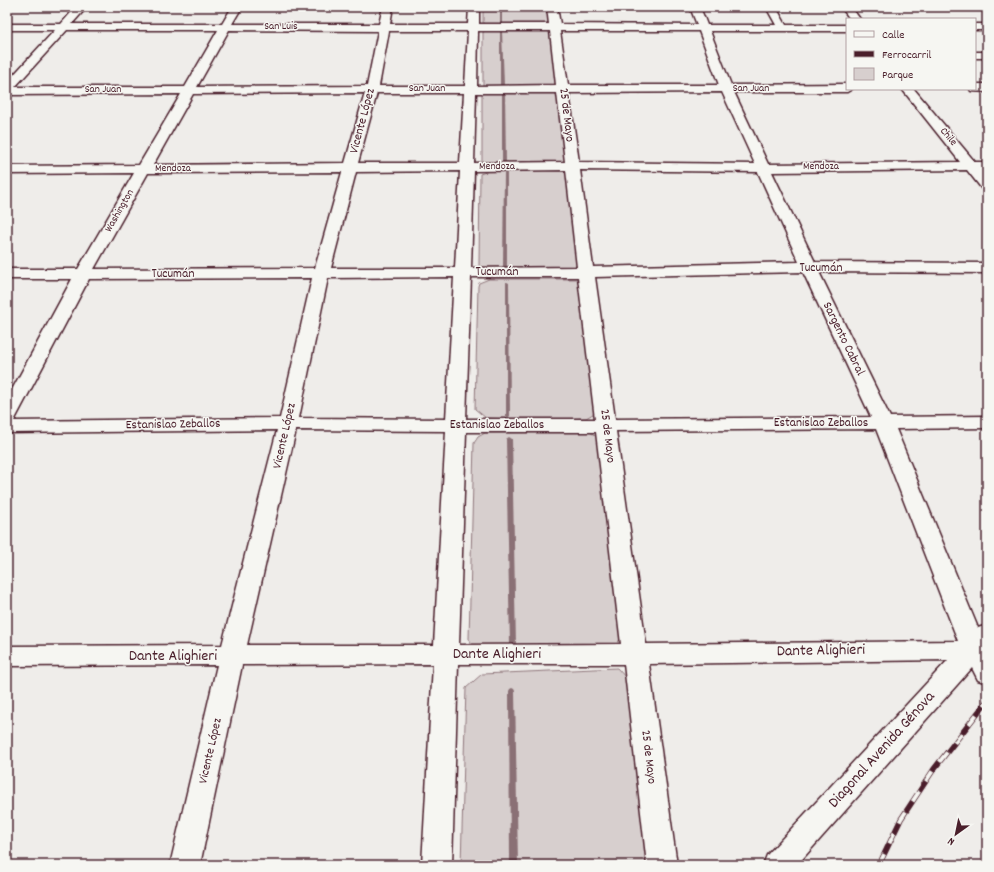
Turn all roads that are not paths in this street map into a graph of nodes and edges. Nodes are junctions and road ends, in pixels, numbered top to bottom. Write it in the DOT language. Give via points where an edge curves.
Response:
graph roads {
  1 [pos="82,7"];
  2 [pos="237,7"];
  3 [pos="388,7"];
  4 [pos="474,7"];
  5 [pos="552,7"];
  6 [pos="695,7"];
  7 [pos="771,7"];
  8 [pos="846,7"];
  9 [pos="854,18"];
  10 [pos="7,27"];
  11 [pos="64,27"];
  12 [pos="225,27"];
  13 [pos="555,27"];
  14 [pos="976,27"];
  15 [pos="987,27"];
  16 [pos="385,28"];
  17 [pos="473,28"];
  18 [pos="703,28"];
  19 [pos="783,28"];
  20 [pos="846,28"];
  21 [pos="976,55"];
  22 [pos="987,55"];
  23 [pos="846,88"];
  24 [pos="976,88"];
  25 [pos="987,88"];
  26 [pos="372,89"];
  27 [pos="470,89"];
  28 [pos="563,89"];
  29 [pos="728,89"];
  30 [pos="7,90"];
  31 [pos="190,90"];
  32 [pos="909,90"];
  33 [pos="573,166"];
  34 [pos="987,166"];
  35 [pos="467,167"];
  36 [pos="972,167"];
  37 [pos="350,168"];
  38 [pos="764,168"];
  39 [pos="145,169"];
  40 [pos="7,170"];
  41 [pos="987,186"];
  42 [pos="809,267"];
  43 [pos="987,268"];
  44 [pos="463,272"];
  45 [pos="586,272"];
  46 [pos="7,274"];
  47 [pos="83,274"];
  48 [pos="322,274"];
  49 [pos="7,416"];
  50 [pos="884,422"];
  51 [pos="987,422"];
  52 [pos="288,424"];
  53 [pos="606,424"];
  54 [pos="456,425"];
  55 [pos="7,427"];
  56 [pos="983,644"];
  57 [pos="635,654"];
  58 [pos="232,655"];
  59 [pos="446,655"];
  60 [pos="7,656"];
  61 [pos="987,673"];
  62 [pos="185,865"];
  63 [pos="438,865"];
  64 [pos="662,865"];
  65 [pos="778,865"];
  1 -- 11 [label="street"];
  2 -- 12 [label="street, Washington"];
  3 -- 16 [label="street, Vicente López"];
  4 -- 17 [label="street"];
  5 -- 13 [label="street, 25 de Mayo"];
  6 -- 18 [label="street, Sargento Cabral"];
  7 -- 19 [label="street"];
  8 -- 9 [label="street"];
  10 -- 11 [label="street, San Luis"];
  11 -- 12 [label="street, San Luis"];
  11 -- 30 [label="street"];
  12 -- 16 [label="street, San Luis"];
  12 -- 31 [label="street, Washington"];
  13 -- 17 [label="street, San Luis"];
  13 -- 18 [label="street, San Luis"];
  13 -- 28 [label="street, 25 de Mayo"];
  14 -- 15 [label="street"];
  16 -- 17 [label="street, San Luis"];
  16 -- 26 [label="street, Vicente López"];
  17 -- 27 [label="street"];
  18 -- 19 [label="street, San Luis"];
  18 -- 29 [label="street, Sargento Cabral"];
  19 -- 20 [label="street, San Luis"];
  21 -- 22 [label="street"];
  23 -- 29 [label="street, San Juan"];
  24 -- 25 [label="street"];
  26 -- 27 [label="street, San Juan"];
  26 -- 31 [label="street, San Juan"];
  26 -- 37 [label="street, Vicente López"];
  27 -- 28 [label="street, San Juan"];
  27 -- 35 [label="street"];
  28 -- 29 [label="street, San Juan"];
  28 -- 33 [label="street, 25 de Mayo"];
  29 -- 38 [label="street, Sargento Cabral"];
  30 -- 31 [label="street, San Juan"];
  31 -- 39 [label="street, Washington"];
  32 -- 36 [label="street, Chile"];
  33 -- 35 [label="street, Mendoza"];
  33 -- 38 [label="street, Mendoza"];
  33 -- 45 [label="street, 25 de Mayo"];
  34 -- 36 [label="street, Mendoza"];
  35 -- 37 [label="street, Mendoza"];
  35 -- 44 [label="street"];
  36 -- 38 [label="street, Mendoza"];
  36 -- 41 [label="street, Chile"];
  37 -- 39 [label="street, Mendoza"];
  37 -- 48 [label="street, Vicente López"];
  38 -- 42 [label="street, Sargento Cabral"];
  39 -- 40 [label="street, Mendoza"];
  39 -- 47 [label="street, Washington"];
  42 -- 43 [label="street, Tucumán"];
  42 -- 45 [label="street, Tucumán"];
  42 -- 50 [label="street, Sargento Cabral"];
  44 -- 45 [label="street, Tucumán"];
  44 -- 48 [label="street, Tucumán"];
  44 -- 54 [label="street"];
  45 -- 53 [label="street, 25 de Mayo"];
  46 -- 47 [label="street, Tucumán"];
  47 -- 48 [label="street, Tucumán"];
  47 -- 49 [label="street, Washington"];
  48 -- 52 [label="street, Vicente López"];
  50 -- 51 [label="street, Estanislao Zeballos"];
  50 -- 53 [label="street, Estanislao Zeballos"];
  50 -- 56 [label="street, Sargento Cabral"];
  52 -- 54 [label="street, Estanislao Zeballos"];
  52 -- 55 [label="street, Estanislao Zeballos"];
  52 -- 58 [label="street, Vicente López"];
  53 -- 54 [label="street, Estanislao Zeballos"];
  53 -- 57 [label="street, 25 de Mayo"];
  54 -- 59 [label="street"];
  56 -- 57 [label="street, Dante Alighieri"];
  56 -- 61 [label="street, Sargento Cabral"];
  56 -- 65 [label="street, Diagonal Avenida Génova"];
  57 -- 59 [label="street, Dante Alighieri"];
  57 -- 64 [label="street, 25 de Mayo"];
  58 -- 59 [label="street, Dante Alighieri"];
  58 -- 60 [label="street, Dante Alighieri"];
  58 -- 62 [label="street, Vicente López"];
  59 -- 63 [label="street"];
}
